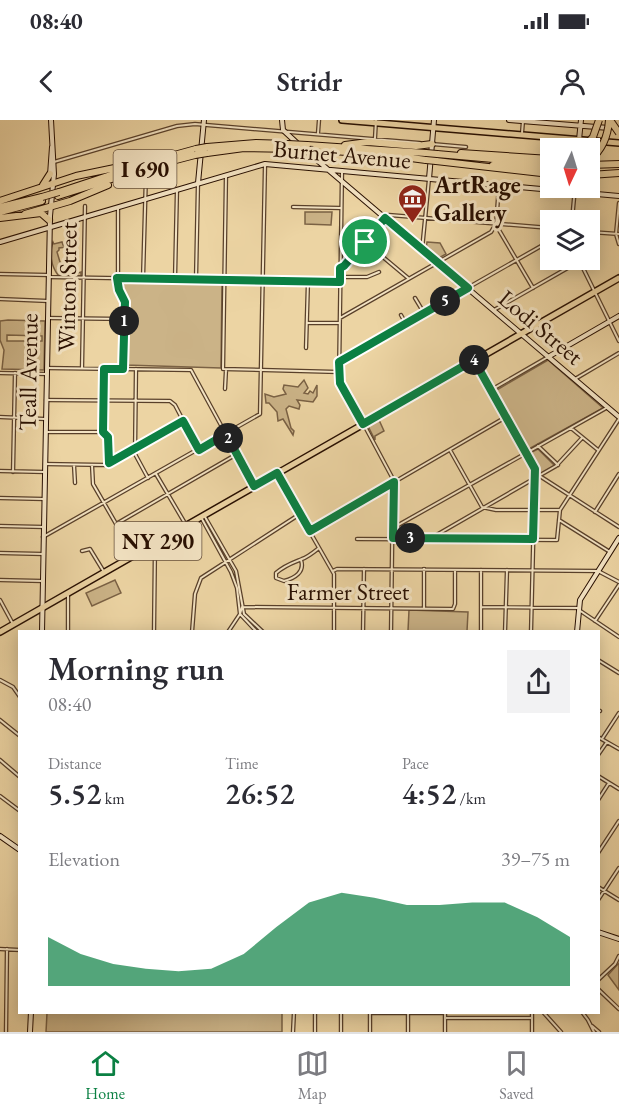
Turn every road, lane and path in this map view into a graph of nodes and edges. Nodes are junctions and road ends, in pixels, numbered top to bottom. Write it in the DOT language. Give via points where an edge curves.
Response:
graph roads {
  1 [pos="51,120"];
  2 [pos="282,120"];
  3 [pos="319,120"];
  4 [pos="342,120"];
  5 [pos="434,120"];
  6 [pos="508,120"];
  7 [pos="581,120"];
  8 [pos="599,120"];
  9 [pos="610,120"];
  10 [pos="523,121"];
  11 [pos="204,122"];
  12 [pos="376,122"];
  13 [pos="580,126"];
  14 [pos="433,128"];
  15 [pos="283,130"];
  16 [pos="619,131"];
  17 [pos="318,133"];
  18 [pos="522,136"];
  19 [pos="375,138"];
  20 [pos="545,138"];
  21 [pos="579,138"];
  22 [pos="592,138"];
  23 [pos="600,143"];
  24 [pos="432,144"];
  25 [pos="619,144"];
  26 [pos="335,146"];
  27 [pos="52,147"];
  28 [pos="310,147"];
  29 [pos="466,147"];
  30 [pos="600,149"];
  31 [pos="207,150"];
  32 [pos="196,152"];
  33 [pos="426,156"];
  34 [pos="436,158"];
  35 [pos="540,158"];
  36 [pos="158,159"];
  37 [pos="54,162"];
  38 [pos="540,163"];
  39 [pos="265,164"];
  40 [pos="321,164"];
  41 [pos="600,164"];
  42 [pos="619,164"];
  43 [pos="318,170"];
  44 [pos="329,171"];
  45 [pos="540,171"];
  46 [pos="342,172"];
  47 [pos="131,173"];
  48 [pos="52,174"];
  49 [pos="146,174"];
  50 [pos="225,175"];
  51 [pos="619,175"];
  52 [pos="600,176"];
  53 [pos="64,180"];
  54 [pos="429,180"];
  55 [pos="341,181"];
  56 [pos="198,183"];
  57 [pos="52,184"];
  58 [pos="499,185"];
  59 [pos="40,187"];
  60 [pos="540,188"];
  61 [pos="177,189"];
  62 [pos="600,193"];
  63 [pos="58,194"];
  64 [pos="619,196"];
  65 [pos="42,199"];
  66 [pos="146,199"];
  67 [pos="0,201"];
  68 [pos="619,203"];
  69 [pos="50,206"];
  70 [pos="85,206"];
  71 [pos="0,207"];
  72 [pos="118,207"];
  73 [pos="293,207"];
  74 [pos="340,208"];
  75 [pos="0,212"];
  76 [pos="25,214"];
  77 [pos="85,217"];
  78 [pos="0,218"];
  79 [pos="385,218"];
  80 [pos="425,218"];
  81 [pos="49,224"];
  82 [pos="496,224"];
  83 [pos="540,227"];
  84 [pos="600,233"];
  85 [pos="618,234"];
  86 [pos="0,242"];
  87 [pos="365,242"];
  88 [pos="619,244"];
  89 [pos="540,247"];
  90 [pos="422,250"];
  91 [pos="516,260"];
  92 [pos="437,262"];
  93 [pos="340,268"];
  94 [pos="563,270"];
  95 [pos="585,270"];
  96 [pos="379,272"];
  97 [pos="0,274"];
  98 [pos="48,276"];
  99 [pos="340,277"];
  100 [pos="84,278"];
  101 [pos="117,278"];
  102 [pos="408,278"];
  103 [pos="619,278"];
  104 [pos="143,279"];
  105 [pos="175,279"];
  106 [pos="196,279"];
  107 [pos="224,280"];
  108 [pos="264,281"];
  109 [pos="308,282"];
  110 [pos="340,282"];
  111 [pos="468,288"];
  112 [pos="532,288"];
  113 [pos="595,291"];
  114 [pos="435,296"];
  115 [pos="415,298"];
  116 [pos="0,299"];
  117 [pos="48,301"];
  118 [pos="440,304"];
  119 [pos="494,310"];
  120 [pos="424,313"];
  121 [pos="402,315"];
  122 [pos="619,316"];
  123 [pos="47,318"];
  124 [pos="340,318"];
  125 [pos="83,319"];
  126 [pos="124,320"];
  127 [pos="610,322"];
  128 [pos="307,323"];
  129 [pos="339,323"];
  130 [pos="406,324"];
  131 [pos="521,333"];
  132 [pos="619,341"];
  133 [pos="306,348"];
  134 [pos="619,353"];
  135 [pos="548,357"];
  136 [pos="474,360"];
  137 [pos="339,362"];
  138 [pos="46,368"];
  139 [pos="82,368"];
  140 [pos="104,369"];
  141 [pos="123,369"];
  142 [pos="136,369"];
  143 [pos="225,369"];
  144 [pos="262,370"];
  145 [pos="339,372"];
  146 [pos="0,373"];
  147 [pos="15,373"];
  148 [pos="46,374"];
  149 [pos="575,379"];
  150 [pos="225,389"];
  151 [pos="490,390"];
  152 [pos="46,400"];
  153 [pos="103,400"];
  154 [pos="136,400"];
  155 [pos="608,407"];
  156 [pos="0,417"];
  157 [pos="14,417"];
  158 [pos="506,417"];
  159 [pos="45,418"];
  160 [pos="619,418"];
  161 [pos="183,421"];
  162 [pos="363,424"];
  163 [pos="571,428"];
  164 [pos="45,432"];
  165 [pos="103,432"];
  166 [pos="226,434"];
  167 [pos="582,438"];
  168 [pos="538,446"];
  169 [pos="135,449"];
  170 [pos="199,450"];
  171 [pos="449,450"];
  172 [pos="598,450"];
  173 [pos="526,453"];
  174 [pos="237,454"];
  175 [pos="109,463"];
  176 [pos="45,464"];
  177 [pos="74,465"];
  178 [pos="92,465"];
  179 [pos="558,465"];
  180 [pos="0,471"];
  181 [pos="13,472"];
  182 [pos="45,472"];
  183 [pos="277,473"];
  184 [pos="535,473"];
  185 [pos="156,474"];
  186 [pos="619,474"];
  187 [pos="539,476"];
  188 [pos="148,478"];
  189 [pos="535,478"];
  190 [pos="394,482"];
  191 [pos="75,483"];
  192 [pos="470,485"];
  193 [pos="254,486"];
  194 [pos="168,494"];
  195 [pos="570,495"];
  196 [pos="0,498"];
  197 [pos="44,499"];
  198 [pos="105,503"];
  199 [pos="484,508"];
  200 [pos="534,509"];
  201 [pos="560,510"];
  202 [pos="595,512"];
  203 [pos="300,514"];
  204 [pos="202,516"];
  205 [pos="559,519"];
  206 [pos="116,524"];
  207 [pos="186,525"];
  208 [pos="0,526"];
  209 [pos="44,527"];
  210 [pos="619,527"];
  211 [pos="393,528"];
  212 [pos="310,531"];
  213 [pos="212,533"];
  214 [pos="43,537"];
  215 [pos="357,538"];
  216 [pos="393,538"];
  217 [pos="432,538"];
  218 [pos="619,538"];
  219 [pos="533,539"];
  220 [pos="155,543"];
  221 [pos="222,546"];
  222 [pos="218,548"];
  223 [pos="319,549"];
  224 [pos="82,551"];
  225 [pos="610,552"];
  226 [pos="0,553"];
  227 [pos="43,554"];
  228 [pos="134,555"];
  229 [pos="301,560"];
  230 [pos="228,561"];
  231 [pos="364,569"];
  232 [pos="392,569"];
  233 [pos="424,569"];
  234 [pos="455,569"];
  235 [pos="481,570"];
  236 [pos="507,570"];
  237 [pos="533,570"];
  238 [pos="333,571"];
  239 [pos="598,571"];
  240 [pos="104,572"];
  241 [pos="0,580"];
  242 [pos="43,581"];
  243 [pos="237,582"];
  244 [pos="619,584"];
  245 [pos="68,593"];
  246 [pos="0,600"];
  247 [pos="242,607"];
  248 [pos="334,607"];
  249 [pos="363,607"];
  250 [pos="481,607"];
  251 [pos="42,608"];
  252 [pos="392,608"];
  253 [pos="424,608"];
  254 [pos="506,608"];
  255 [pos="532,608"];
  256 [pos="579,609"];
  257 [pos="240,614"];
  258 [pos="595,621"];
  259 [pos="13,624"];
  260 [pos="42,630"];
  261 [pos="68,630"];
  262 [pos="154,630"];
  263 [pos="192,630"];
  264 [pos="229,630"];
  265 [pos="255,630"];
  266 [pos="261,630"];
  267 [pos="334,630"];
  268 [pos="363,630"];
  269 [pos="391,630"];
  270 [pos="481,630"];
  271 [pos="506,630"];
  272 [pos="531,630"];
  273 [pos="577,630"];
  274 [pos="0,632"];
  275 [pos="619,637"];
  276 [pos="600,661"];
  277 [pos="619,673"];
  278 [pos="0,680"];
  279 [pos="18,694"];
  280 [pos="619,713"];
  281 [pos="0,720"];
  282 [pos="18,734"];
  283 [pos="602,739"];
  284 [pos="607,742"];
  285 [pos="619,749"];
  286 [pos="600,752"];
  287 [pos="0,760"];
  288 [pos="18,775"];
  289 [pos="600,777"];
  290 [pos="609,783"];
  291 [pos="619,789"];
  292 [pos="0,796"];
  293 [pos="600,797"];
  294 [pos="18,810"];
  295 [pos="619,820"];
  296 [pos="0,837"];
  297 [pos="18,849"];
  298 [pos="600,850"];
  299 [pos="619,868"];
  300 [pos="600,888"];
  301 [pos="605,891"];
  302 [pos="600,897"];
  303 [pos="619,900"];
  304 [pos="600,933"];
  305 [pos="619,939"];
  306 [pos="0,949"];
  307 [pos="7,949"];
  308 [pos="18,950"];
  309 [pos="619,956"];
  310 [pos="600,978"];
  311 [pos="600,991"];
  312 [pos="619,1009"];
  313 [pos="31,1014"];
  314 [pos="294,1014"];
  315 [pos="315,1014"];
  316 [pos="341,1014"];
  317 [pos="370,1014"];
  318 [pos="408,1014"];
  319 [pos="445,1014"];
  320 [pos="532,1014"];
  321 [pos="545,1014"];
  322 [pos="583,1014"];
  323 [pos="445,1018"];
  324 [pos="532,1018"];
  325 [pos="0,1025"];
  326 [pos="6,1025"];
  327 [pos="592,1026"];
  328 [pos="6,1032"];
  329 [pos="30,1032"];
  330 [pos="293,1032"];
  331 [pos="315,1032"];
  332 [pos="341,1032"];
  333 [pos="370,1032"];
  334 [pos="408,1032"];
  335 [pos="445,1032"];
  336 [pos="532,1032"];
  337 [pos="561,1032"];
  338 [pos="594,1032"];
  339 [pos="600,1032"];
  1 -- 27 [label="street, Teall Avenue"];
  2 -- 15 [label="street"];
  3 -- 17 [label="street"];
  4 -- 12 [label="main road"];
  5 -- 14 [label="street"];
  6 -- 10 [label="street"];
  7 -- 13 [label="street"];
  8 -- 22 [label="highway, bridge"];
  9 -- 16 [label="highway, bridge"];
  9 -- 30 [label="highway, bridge"];
  10 -- 13 [label="street"];
  10 -- 18 [label="street"];
  11 -- 15 [label="street"];
  11 -- 37 [label="street" via="177,126"];
  11 -- 56 [label="street"];
  12 -- 14 [label="main road"];
  12 -- 19 [label="street"];
  13 -- 16 [label="street"];
  13 -- 21 [label="street"];
  14 -- 18 [label="main road"];
  14 -- 24 [label="street"];
  15 -- 17 [label="street"];
  15 -- 40 [label="street, Lodi Street"];
  17 -- 19 [label="street"];
  18 -- 20 [label="main road"];
  19 -- 24 [label="street"];
  23 -- 25 [label="main road"];
  24 -- 26 [label="highway" via="368,142"];
  24 -- 29 [label="street"];
  24 -- 54 [label="street"];
  26 -- 28 [label="highway, I 690"];
  26 -- 33 [label="highway, I 690"];
  27 -- 37 [label="street, Teall Avenue"];
  27 -- 48 [label="street, Teall Avenue"];
  28 -- 31 [label="highway, I 690, bridge"];
  28 -- 31 [label="highway, I 690, bridge" via="256,143"];
  28 -- 33 [label="highway, I 690"];
  31 -- 32 [label="highway, I 690, bridge"];
  32 -- 36 [label="highway, I 690"];
  32 -- 47 [label="highway, I 690"];
  33 -- 34 [label="highway, I 690, bridge"];
  34 -- 35 [label="highway" via="465,153"];
  34 -- 38 [label="highway, I 690"];
  34 -- 45 [label="highway"];
  36 -- 53 [label="highway"];
  36 -- 63 [label="highway, I 690"];
  37 -- 48 [label="street, Teall Avenue"];
  39 -- 43 [label="street, Burnet Avenue"];
  39 -- 50 [label="street, Burnet Avenue"];
  39 -- 108 [label="street"];
  40 -- 43 [label="street"];
  40 -- 44 [label="street, Lodi Street"];
  41 -- 42 [label="highway"];
  43 -- 44 [label="street, Burnet Avenue"];
  44 -- 46 [label="street, Burnet Avenue"];
  44 -- 55 [label="street, Lodi Street"];
  46 -- 54 [label="street, Burnet Avenue"];
  46 -- 55 [label="street"];
  47 -- 63 [label="highway, I 690"];
  47 -- 69 [label="highway" via="83,196"];
  48 -- 53 [label="highway"];
  48 -- 57 [label="street, Teall Avenue"];
  48 -- 59 [label="highway"];
  49 -- 66 [label="street"];
  50 -- 56 [label="street, Burnet Avenue"];
  50 -- 107 [label="street"];
  51 -- 52 [label="highway"];
  53 -- 57 [label="highway"];
  54 -- 58 [label="street, Burnet Avenue"];
  54 -- 80 [label="street"];
  55 -- 74 [label="street"];
  55 -- 79 [label="street, Lodi Street"];
  56 -- 61 [label="street, Burnet Avenue"];
  56 -- 106 [label="street"];
  57 -- 59 [label="highway"];
  57 -- 69 [label="street, Teall Avenue"];
  58 -- 60 [label="street, Burnet Avenue"];
  58 -- 82 [label="street"];
  59 -- 67 [label="highway"];
  61 -- 66 [label="street, Burnet Avenue"];
  61 -- 105 [label="street"];
  62 -- 64 [label="street, Burnet Avenue"];
  63 -- 65 [label="highway, I 690, bridge"];
  65 -- 71 [label="highway, I 690"];
  65 -- 75 [label="highway, I 690"];
  66 -- 72 [label="street, Burnet Avenue"];
  66 -- 104 [label="street"];
  68 -- 85 [label="street"];
  69 -- 76 [label="highway"];
  69 -- 81 [label="street, Teall Avenue"];
  70 -- 77 [label="street, Winton Street"];
  72 -- 77 [label="street, Burnet Avenue"];
  72 -- 101 [label="street"];
  73 -- 74 [label="street"];
  74 -- 93 [label="street"];
  76 -- 78 [label="highway"];
  76 -- 81 [label="highway" via="41,213"];
  77 -- 81 [label="street, Burnet Avenue"];
  77 -- 100 [label="street, Winton Street"];
  79 -- 80 [label="street"];
  79 -- 87 [label="street"];
  79 -- 90 [label="street, Lodi Street"];
  80 -- 82 [label="street"];
  80 -- 90 [label="street"];
  81 -- 86 [label="street, Burnet Avenue"];
  81 -- 98 [label="street, Teall Avenue"];
  82 -- 83 [label="street"];
  82 -- 91 [label="street"];
  82 -- 92 [label="street" via="491,231"];
  84 -- 85 [label="street"];
  85 -- 88 [label="street"];
  87 -- 93 [label="street"];
  87 -- 102 [label="street"];
  89 -- 91 [label="street"];
  90 -- 92 [label="street, Lodi Street"];
  91 -- 111 [label="street"];
  91 -- 112 [label="street"];
  92 -- 102 [label="street"];
  92 -- 111 [label="street, Lodi Street"];
  93 -- 99 [label="street"];
  94 -- 112 [label="street"];
  95 -- 113 [label="street"];
  96 -- 99 [label="street" via="367,278"];
  97 -- 98 [label="street"];
  98 -- 100 [label="street"];
  98 -- 117 [label="street, Teall Avenue"];
  99 -- 110 [label="street"];
  100 -- 101 [label="street"];
  100 -- 125 [label="street, Winton Street"];
  101 -- 104 [label="street"];
  101 -- 126 [label="street" via="125,302"];
  102 -- 124 [label="street"];
  103 -- 113 [label="main road, NY 290"];
  104 -- 105 [label="street"];
  105 -- 106 [label="street"];
  106 -- 107 [label="street"];
  107 -- 108 [label="street"];
  107 -- 143 [label="street"];
  108 -- 109 [label="street"];
  108 -- 144 [label="street"];
  109 -- 110 [label="street"];
  109 -- 128 [label="street"];
  110 -- 124 [label="street"];
  111 -- 118 [label="street"];
  111 -- 119 [label="street, Lodi Street"];
  112 -- 119 [label="street"];
  113 -- 127 [label="street"];
  113 -- 131 [label="main road, NY 290"];
  114 -- 118 [label="street"];
  115 -- 120 [label="street"];
  116 -- 117 [label="street"];
  117 -- 123 [label="street, Teall Avenue"];
  118 -- 120 [label="street"];
  119 -- 131 [label="street, Lodi Street"];
  120 -- 130 [label="street"];
  121 -- 130 [label="street"];
  122 -- 127 [label="street"];
  123 -- 125 [label="street"];
  123 -- 138 [label="street, Teall Avenue"];
  124 -- 129 [label="street"];
  125 -- 126 [label="street"];
  125 -- 139 [label="street, Winton Street"];
  126 -- 141 [label="street"];
  127 -- 132 [label="street"];
  127 -- 135 [label="street"];
  128 -- 129 [label="street"];
  128 -- 133 [label="street"];
  129 -- 137 [label="street"];
  130 -- 137 [label="street"];
  131 -- 135 [label="street, Lodi Street"];
  131 -- 136 [label="main road, NY 290"];
  134 -- 149 [label="street"];
  135 -- 149 [label="street, Lodi Street"];
  135 -- 151 [label="street"];
  136 -- 151 [label="street"];
  136 -- 162 [label="main road, NY 290"];
  137 -- 145 [label="street"];
  138 -- 139 [label="street"];
  138 -- 148 [label="street, Teall Avenue"];
  139 -- 140 [label="street"];
  140 -- 141 [label="street"];
  140 -- 153 [label="street, Winton Street"];
  141 -- 142 [label="street"];
  142 -- 154 [label="street"];
  142 -- 166 [label="street" via="193,372"];
  143 -- 144 [label="street"];
  143 -- 150 [label="street"];
  144 -- 145 [label="street"];
  144 -- 166 [label="street" via="261,412"];
  145 -- 162 [label="street" via="341,385"];
  146 -- 147 [label="street"];
  147 -- 148 [label="street"];
  147 -- 157 [label="street"];
  148 -- 152 [label="street, Teall Avenue"];
  149 -- 155 [label="street, Lodi Street"];
  151 -- 158 [label="street"];
  152 -- 153 [label="street"];
  152 -- 159 [label="street, Teall Avenue"];
  153 -- 154 [label="street"];
  153 -- 165 [label="street, Winton Street"];
  154 -- 161 [label="street" via="170,401"];
  154 -- 169 [label="street"];
  155 -- 160 [label="street, Lodi Street"];
  155 -- 163 [label="street"];
  156 -- 157 [label="street"];
  157 -- 159 [label="street"];
  157 -- 181 [label="street"];
  158 -- 171 [label="street"];
  158 -- 173 [label="street"];
  159 -- 164 [label="street, Teall Avenue"];
  160 -- 172 [label="street"];
  161 -- 169 [label="street"];
  161 -- 170 [label="street"];
  162 -- 183 [label="main road, NY 290"];
  162 -- 190 [label="street"];
  163 -- 167 [label="street"];
  163 -- 168 [label="street"];
  164 -- 165 [label="street"];
  164 -- 176 [label="street, Teall Avenue"];
  165 -- 175 [label="street, Winton Street" via="108,437"];
  166 -- 170 [label="street"];
  166 -- 174 [label="street"];
  167 -- 172 [label="street"];
  167 -- 179 [label="street"];
  168 -- 173 [label="street"];
  168 -- 179 [label="street"];
  169 -- 175 [label="street"];
  169 -- 188 [label="street"];
  170 -- 185 [label="street"];
  171 -- 190 [label="street"];
  171 -- 192 [label="street"];
  172 -- 195 [label="street"];
  173 -- 184 [label="street"];
  173 -- 192 [label="street"];
  174 -- 193 [label="street"];
  174 -- 194 [label="street"];
  175 -- 178 [label="street"];
  176 -- 177 [label="street"];
  176 -- 182 [label="street, Teall Avenue"];
  177 -- 178 [label="street"];
  177 -- 191 [label="street"];
  178 -- 198 [label="street" via="93,484"];
  179 -- 187 [label="street"];
  180 -- 181 [label="street"];
  181 -- 182 [label="street"];
  182 -- 197 [label="street, Teall Avenue"];
  183 -- 193 [label="main road, NY 290"];
  183 -- 203 [label="street"];
  184 -- 187 [label="street"];
  184 -- 189 [label="street"];
  185 -- 188 [label="street"];
  185 -- 194 [label="street"];
  186 -- 202 [label="street"];
  187 -- 189 [label="street"];
  187 -- 195 [label="street"];
  188 -- 198 [label="street"];
  189 -- 199 [label="street"];
  189 -- 200 [label="street"];
  190 -- 211 [label="street"];
  190 -- 212 [label="street"];
  192 -- 199 [label="street"];
  192 -- 211 [label="street"];
  193 -- 204 [label="main road, NY 290"];
  194 -- 206 [label="street"];
  194 -- 207 [label="street"];
  195 -- 201 [label="street"];
  195 -- 202 [label="street"];
  196 -- 197 [label="street"];
  197 -- 209 [label="street, Teall Avenue"];
  198 -- 206 [label="street"];
  198 -- 214 [label="street"];
  199 -- 200 [label="street"];
  199 -- 217 [label="street"];
  200 -- 201 [label="street"];
  200 -- 219 [label="street"];
  201 -- 205 [label="street"];
  202 -- 210 [label="street"];
  203 -- 212 [label="street"];
  203 -- 230 [label="street"];
  204 -- 207 [label="main road, NY 290"];
  204 -- 213 [label="street"];
  205 -- 219 [label="street" via="557,540"];
  205 -- 225 [label="street"];
  206 -- 228 [label="street"];
  207 -- 220 [label="main road, NY 290"];
  208 -- 209 [label="street"];
  209 -- 214 [label="street, Teall Avenue"];
  211 -- 216 [label="street"];
  212 -- 223 [label="street"];
  213 -- 221 [label="street"];
  213 -- 222 [label="street"];
  214 -- 227 [label="street, Teall Avenue"];
  215 -- 216 [label="street"];
  216 -- 217 [label="street"];
  216 -- 232 [label="street"];
  217 -- 219 [label="street"];
  218 -- 225 [label="street"];
  219 -- 237 [label="street"];
  220 -- 228 [label="main road, NY 290"];
  220 -- 262 [label="street"];
  221 -- 222 [label="street"];
  221 -- 230 [label="street"];
  222 -- 230 [label="street"];
  223 -- 229 [label="street"];
  223 -- 238 [label="street"];
  224 -- 240 [label="street" via="90,549"];
  225 -- 239 [label="street"];
  226 -- 227 [label="street"];
  227 -- 242 [label="street, Teall Avenue"];
  228 -- 240 [label="main road, NY 290"];
  229 -- 229 [label="street" via="284,566 276,578 284,581 299,574"];
  230 -- 243 [label="street"];
  230 -- 263 [label="street" via="198,583"];
  231 -- 232 [label="street"];
  231 -- 238 [label="street"];
  231 -- 249 [label="street"];
  232 -- 233 [label="street"];
  232 -- 252 [label="street"];
  233 -- 234 [label="street"];
  233 -- 253 [label="street"];
  234 -- 235 [label="street"];
  234 -- 253 [label="street, Farmer Street" via="453,609"];
  235 -- 236 [label="street"];
  235 -- 250 [label="street"];
  236 -- 237 [label="street"];
  236 -- 254 [label="street"];
  237 -- 239 [label="street"];
  237 -- 255 [label="street"];
  238 -- 248 [label="street"];
  239 -- 244 [label="street"];
  239 -- 256 [label="street" via="582,595"];
  240 -- 245 [label="main road, NY 290"];
  241 -- 242 [label="street"];
  242 -- 251 [label="street, Teall Avenue"];
  243 -- 247 [label="street"];
  243 -- 257 [label="street"];
  244 -- 258 [label="street"];
  245 -- 251 [label="main road, NY 290"];
  245 -- 261 [label="street"];
  246 -- 259 [label="street"];
  247 -- 248 [label="street, Farmer Street"];
  247 -- 257 [label="street"];
  247 -- 266 [label="street"];
  248 -- 249 [label="street, Farmer Street"];
  248 -- 267 [label="street"];
  249 -- 252 [label="street, Farmer Street"];
  249 -- 268 [label="street"];
  250 -- 254 [label="street"];
  250 -- 270 [label="street"];
  251 -- 259 [label="main road, NY 290"];
  251 -- 260 [label="street, Teall Avenue"];
  252 -- 253 [label="street, Farmer Street"];
  252 -- 269 [label="street"];
  254 -- 255 [label="street"];
  254 -- 271 [label="street"];
  255 -- 256 [label="street"];
  255 -- 272 [label="street"];
  256 -- 258 [label="street"];
  256 -- 273 [label="street"];
  257 -- 264 [label="street"];
  257 -- 265 [label="street"];
  258 -- 275 [label="street"];
  259 -- 274 [label="main road, NY 290"];
  276 -- 277 [label="street"];
  278 -- 279 [label="street"];
  280 -- 283 [label="street"];
  281 -- 282 [label="street"];
  283 -- 284 [label="street"];
  284 -- 285 [label="street"];
  284 -- 286 [label="street"];
  287 -- 288 [label="street"];
  289 -- 290 [label="street"];
  290 -- 291 [label="street"];
  290 -- 293 [label="street"];
  292 -- 294 [label="street"];
  295 -- 298 [label="street"];
  296 -- 297 [label="street"];
  299 -- 301 [label="street"];
  300 -- 301 [label="street"];
  301 -- 302 [label="street"];
  301 -- 303 [label="street"];
  304 -- 305 [label="street"];
  306 -- 307 [label="street"];
  307 -- 308 [label="street"];
  307 -- 326 [label="street"];
  309 -- 310 [label="street"];
  311 -- 312 [label="street"];
  313 -- 329 [label="street"];
  314 -- 330 [label="street"];
  315 -- 331 [label="street"];
  316 -- 332 [label="street"];
  317 -- 333 [label="street"];
  318 -- 334 [label="street"];
  319 -- 323 [label="street"];
  320 -- 324 [label="street"];
  321 -- 337 [label="street"];
  322 -- 327 [label="street"];
  323 -- 324 [label="street"];
  323 -- 335 [label="street"];
  324 -- 336 [label="street"];
  325 -- 326 [label="street"];
  326 -- 328 [label="street"];
  327 -- 338 [label="street"];
  327 -- 339 [label="street"];
}
